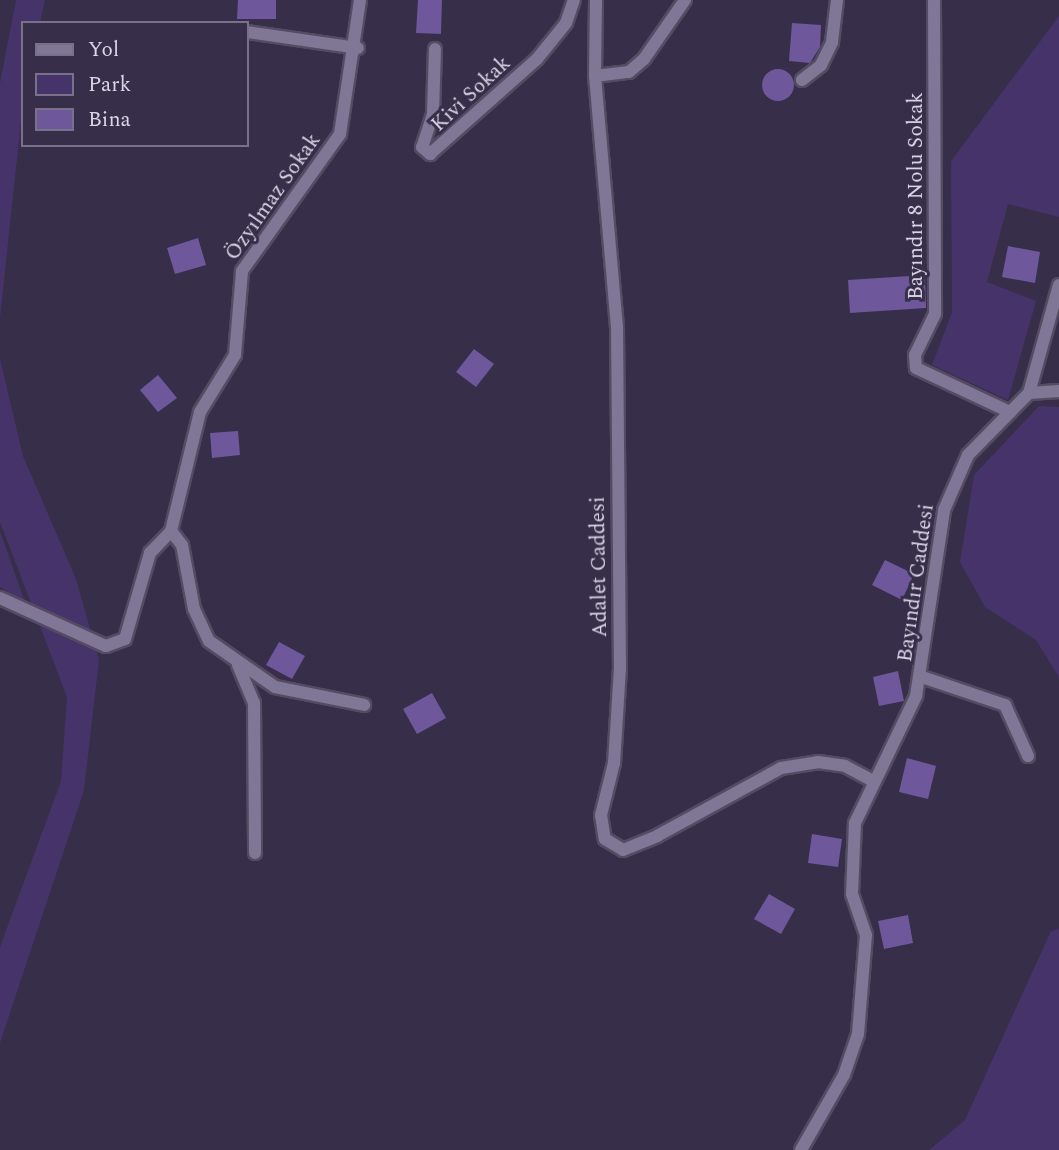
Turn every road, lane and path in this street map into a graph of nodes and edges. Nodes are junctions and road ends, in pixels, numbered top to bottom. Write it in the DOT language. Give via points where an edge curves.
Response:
graph roads {
  1 [pos="360,0"];
  2 [pos="573,0"];
  3 [pos="596,0"];
  4 [pos="685,0"];
  5 [pos="837,0"];
  6 [pos="934,0"];
  7 [pos="248,32"];
  8 [pos="358,48"];
  9 [pos="435,49"];
  10 [pos="595,76"];
  11 [pos="802,80"];
  12 [pos="1059,285"];
  13 [pos="1059,391"];
  14 [pos="1029,393"];
  15 [pos="1010,412"];
  16 [pos="171,531"];
  17 [pos="0,598"];
  18 [pos="236,661"];
  19 [pos="922,677"];
  20 [pos="364,705"];
  21 [pos="1028,756"];
  22 [pos="871,780"];
  23 [pos="255,853"];
  24 [pos="801,1150"];
  1 -- 8 [label="street, Özyılmaz Sokak"];
  2 -- 9 [label="street, Kivi Sokak" via="566,23 537,59 429,154 422,147 433,114"];
  3 -- 10 [label="street, Adalet Caddesi"];
  4 -- 10 [label="street" via="644,59 628,72"];
  5 -- 11 [label="street" via="832,42 821,65"];
  6 -- 15 [label="street, Bayındır 8 Nolu Sokak" via="935,314 915,355 916,368"];
  7 -- 8 [label="street"];
  8 -- 16 [label="street, Özyılmaz Sokak" via="330,155 242,271 235,355 200,412"];
  10 -- 22 [label="street, Adalet Caddesi" via="617,327 620,668 614,763 601,815 605,839 623,850 646,841 781,768 818,762 845,766"];
  12 -- 14 [label="street, Bayındır Caddesi"];
  13 -- 14 [label="street"];
  14 -- 15 [label="street, Bayındır Caddesi"];
  15 -- 19 [label="street, Bayındır Caddesi" via="968,455 951,486"];
  16 -- 17 [label="street" via="150,553 125,639 106,646"];
  16 -- 18 [label="street" via="182,545 200,625"];
  18 -- 20 [label="street" via="275,687"];
  18 -- 23 [label="street" via="254,703"];
  19 -- 21 [label="street" via="1005,705"];
  19 -- 22 [label="street, Bayındır Caddesi" via="910,717"];
  22 -- 24 [label="street, Bayındır Caddesi" via="849,864 866,935 859,1034 844,1075"];
}
